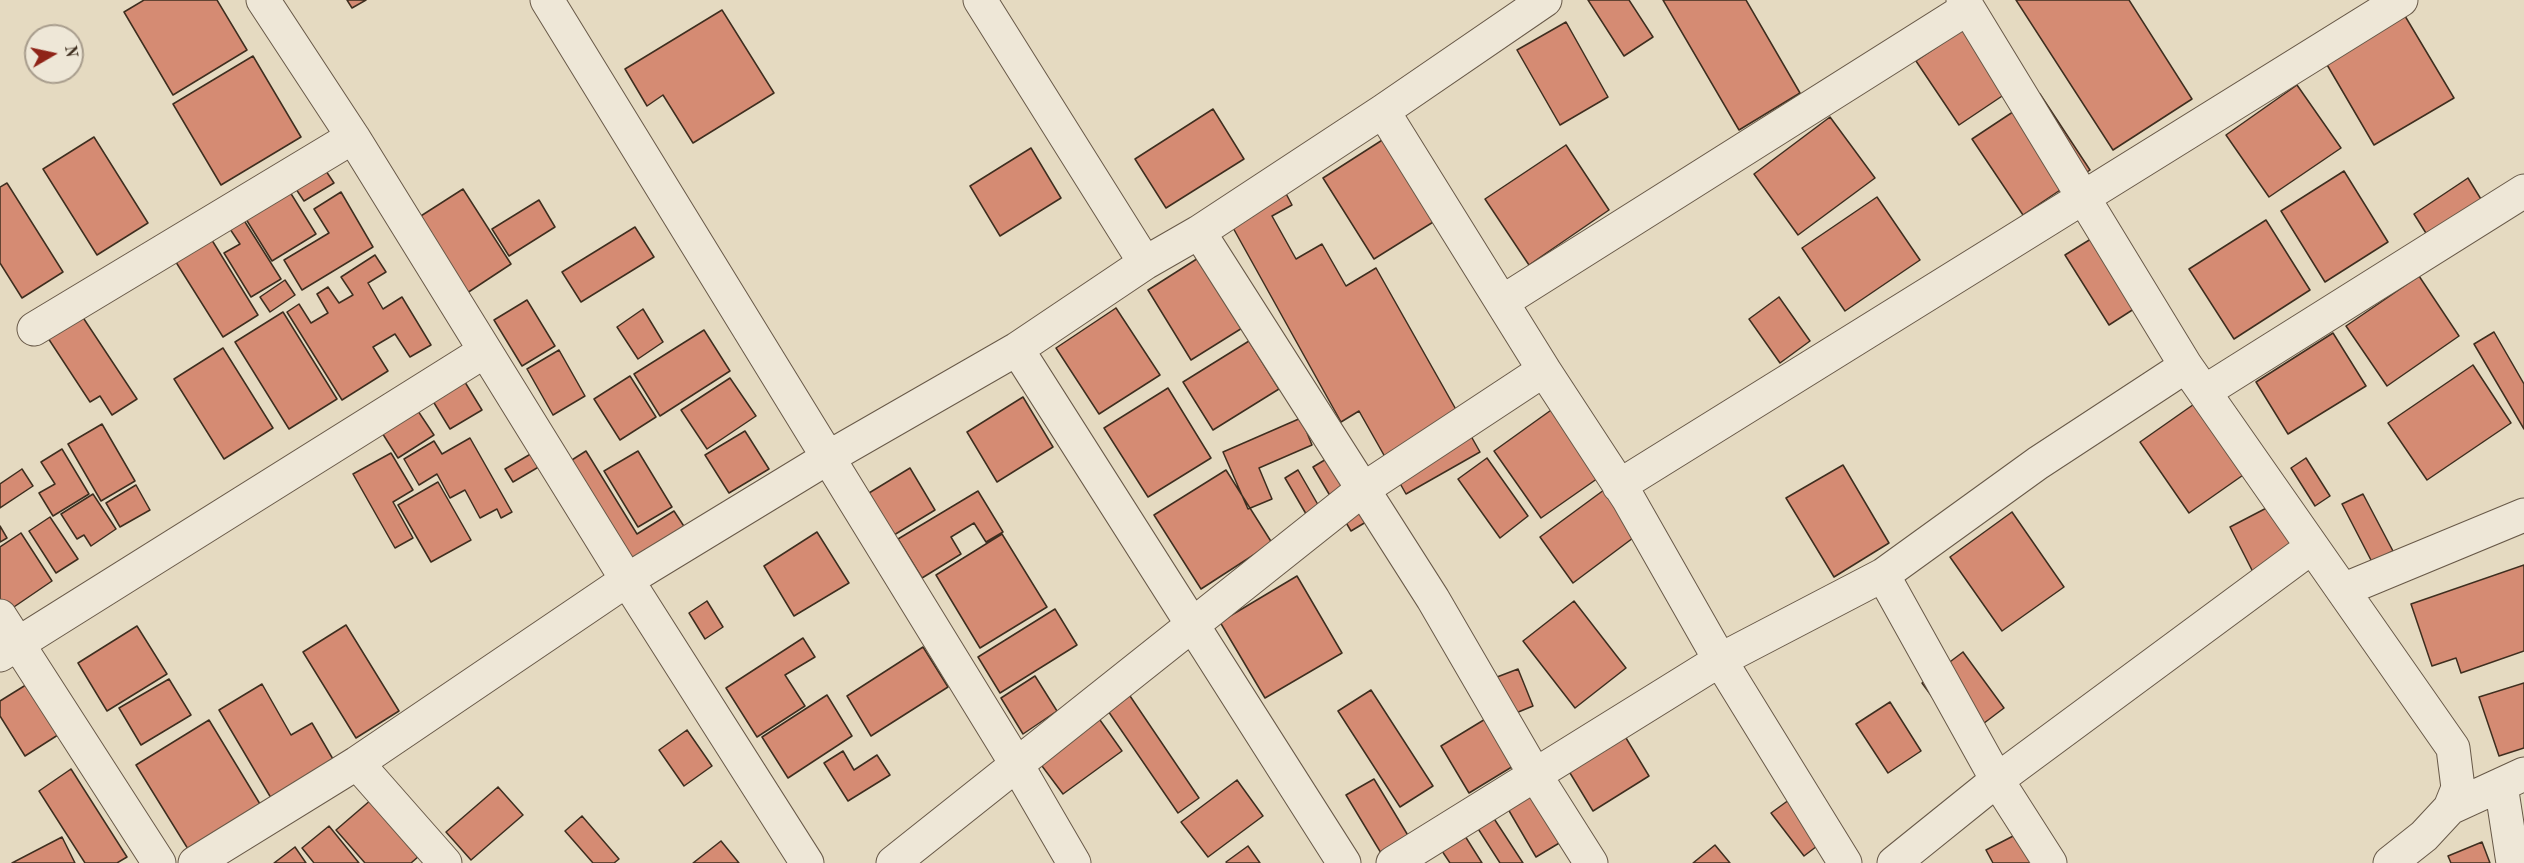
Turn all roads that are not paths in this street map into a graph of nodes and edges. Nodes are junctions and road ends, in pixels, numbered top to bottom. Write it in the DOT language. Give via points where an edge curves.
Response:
graph roads {
  1 [pos="263,0"];
  2 [pos="547,0"];
  3 [pos="980,0"];
  4 [pos="1545,0"];
  5 [pos="2401,0"];
  6 [pos="1965,4"];
  7 [pos="1383,111"];
  8 [pos="353,137"];
  9 [pos="2524,191"];
  10 [pos="2084,199"];
  11 [pos="1199,232"];
  12 [pos="1145,263"];
  13 [pos="1502,302"];
  14 [pos="34,329"];
  15 [pos="1017,349"];
  16 [pos="485,351"];
  17 [pos="1544,370"];
  18 [pos="2195,379"];
  19 [pos="829,457"];
  20 [pos="1619,486"];
  21 [pos="1362,490"];
  22 [pos="2524,514"];
  23 [pos="2312,547"];
  24 [pos="1883,575"];
  25 [pos="627,580"];
  26 [pos="2343,591"];
  27 [pos="0,616"];
  28 [pos="1191,624"];
  29 [pos="9,650"];
  30 [pos="1720,660"];
  31 [pos="357,763"];
  32 [pos="1017,765"];
  33 [pos="1534,773"];
  34 [pos="2512,779"];
  35 [pos="1998,780"];
  36 [pos="2450,808"];
  37 [pos="159,863"];
  38 [pos="195,863"];
  39 [pos="445,863"];
  40 [pos="807,863"];
  41 [pos="892,863"];
  42 [pos="1074,863"];
  43 [pos="1344,863"];
  44 [pos="1393,863"];
  45 [pos="1591,863"];
  46 [pos="1845,863"];
  47 [pos="1894,863"];
  48 [pos="2050,863"];
  49 [pos="2390,863"];
  50 [pos="2513,863"];
  1 -- 8 [label="street"];
  2 -- 19 [label="street"];
  3 -- 12 [label="street"];
  4 -- 7 [label="street"];
  5 -- 10 [label="street"];
  6 -- 10 [label="street"];
  6 -- 13 [label="street"];
  7 -- 11 [label="street"];
  7 -- 13 [label="street"];
  8 -- 14 [label="street"];
  8 -- 16 [label="street"];
  9 -- 18 [label="street"];
  10 -- 18 [label="street"];
  10 -- 20 [label="street"];
  11 -- 12 [label="street"];
  11 -- 21 [label="street"];
  12 -- 15 [label="street"];
  13 -- 17 [label="street"];
  15 -- 19 [label="street"];
  15 -- 28 [label="street"];
  16 -- 25 [label="street"];
  16 -- 29 [label="street"];
  17 -- 20 [label="street"];
  17 -- 21 [label="street"];
  18 -- 23 [label="street"];
  18 -- 24 [label="street" via="2038,463"];
  19 -- 25 [label="street"];
  19 -- 32 [label="street"];
  20 -- 30 [label="street"];
  21 -- 28 [label="street"];
  21 -- 33 [label="street" via="1433,599"];
  22 -- 26 [label="street"];
  23 -- 26 [label="street"];
  23 -- 35 [label="street"];
  24 -- 30 [label="street"];
  24 -- 35 [label="street"];
  25 -- 31 [label="street"];
  25 -- 40 [label="street"];
  26 -- 36 [label="street" via="2453,748 2458,788"];
  27 -- 29 [label="street"];
  28 -- 32 [label="street"];
  28 -- 43 [label="street"];
  29 -- 37 [label="street"];
  30 -- 33 [label="street"];
  30 -- 46 [label="street"];
  31 -- 38 [label="street"];
  31 -- 39 [label="street"];
  32 -- 41 [label="street"];
  32 -- 42 [label="street"];
  33 -- 44 [label="street"];
  33 -- 45 [label="street"];
  34 -- 36 [label="street"];
  34 -- 50 [label="street"];
  35 -- 47 [label="street"];
  35 -- 48 [label="street"];
  36 -- 49 [label="street" via="2424,836"];
}
